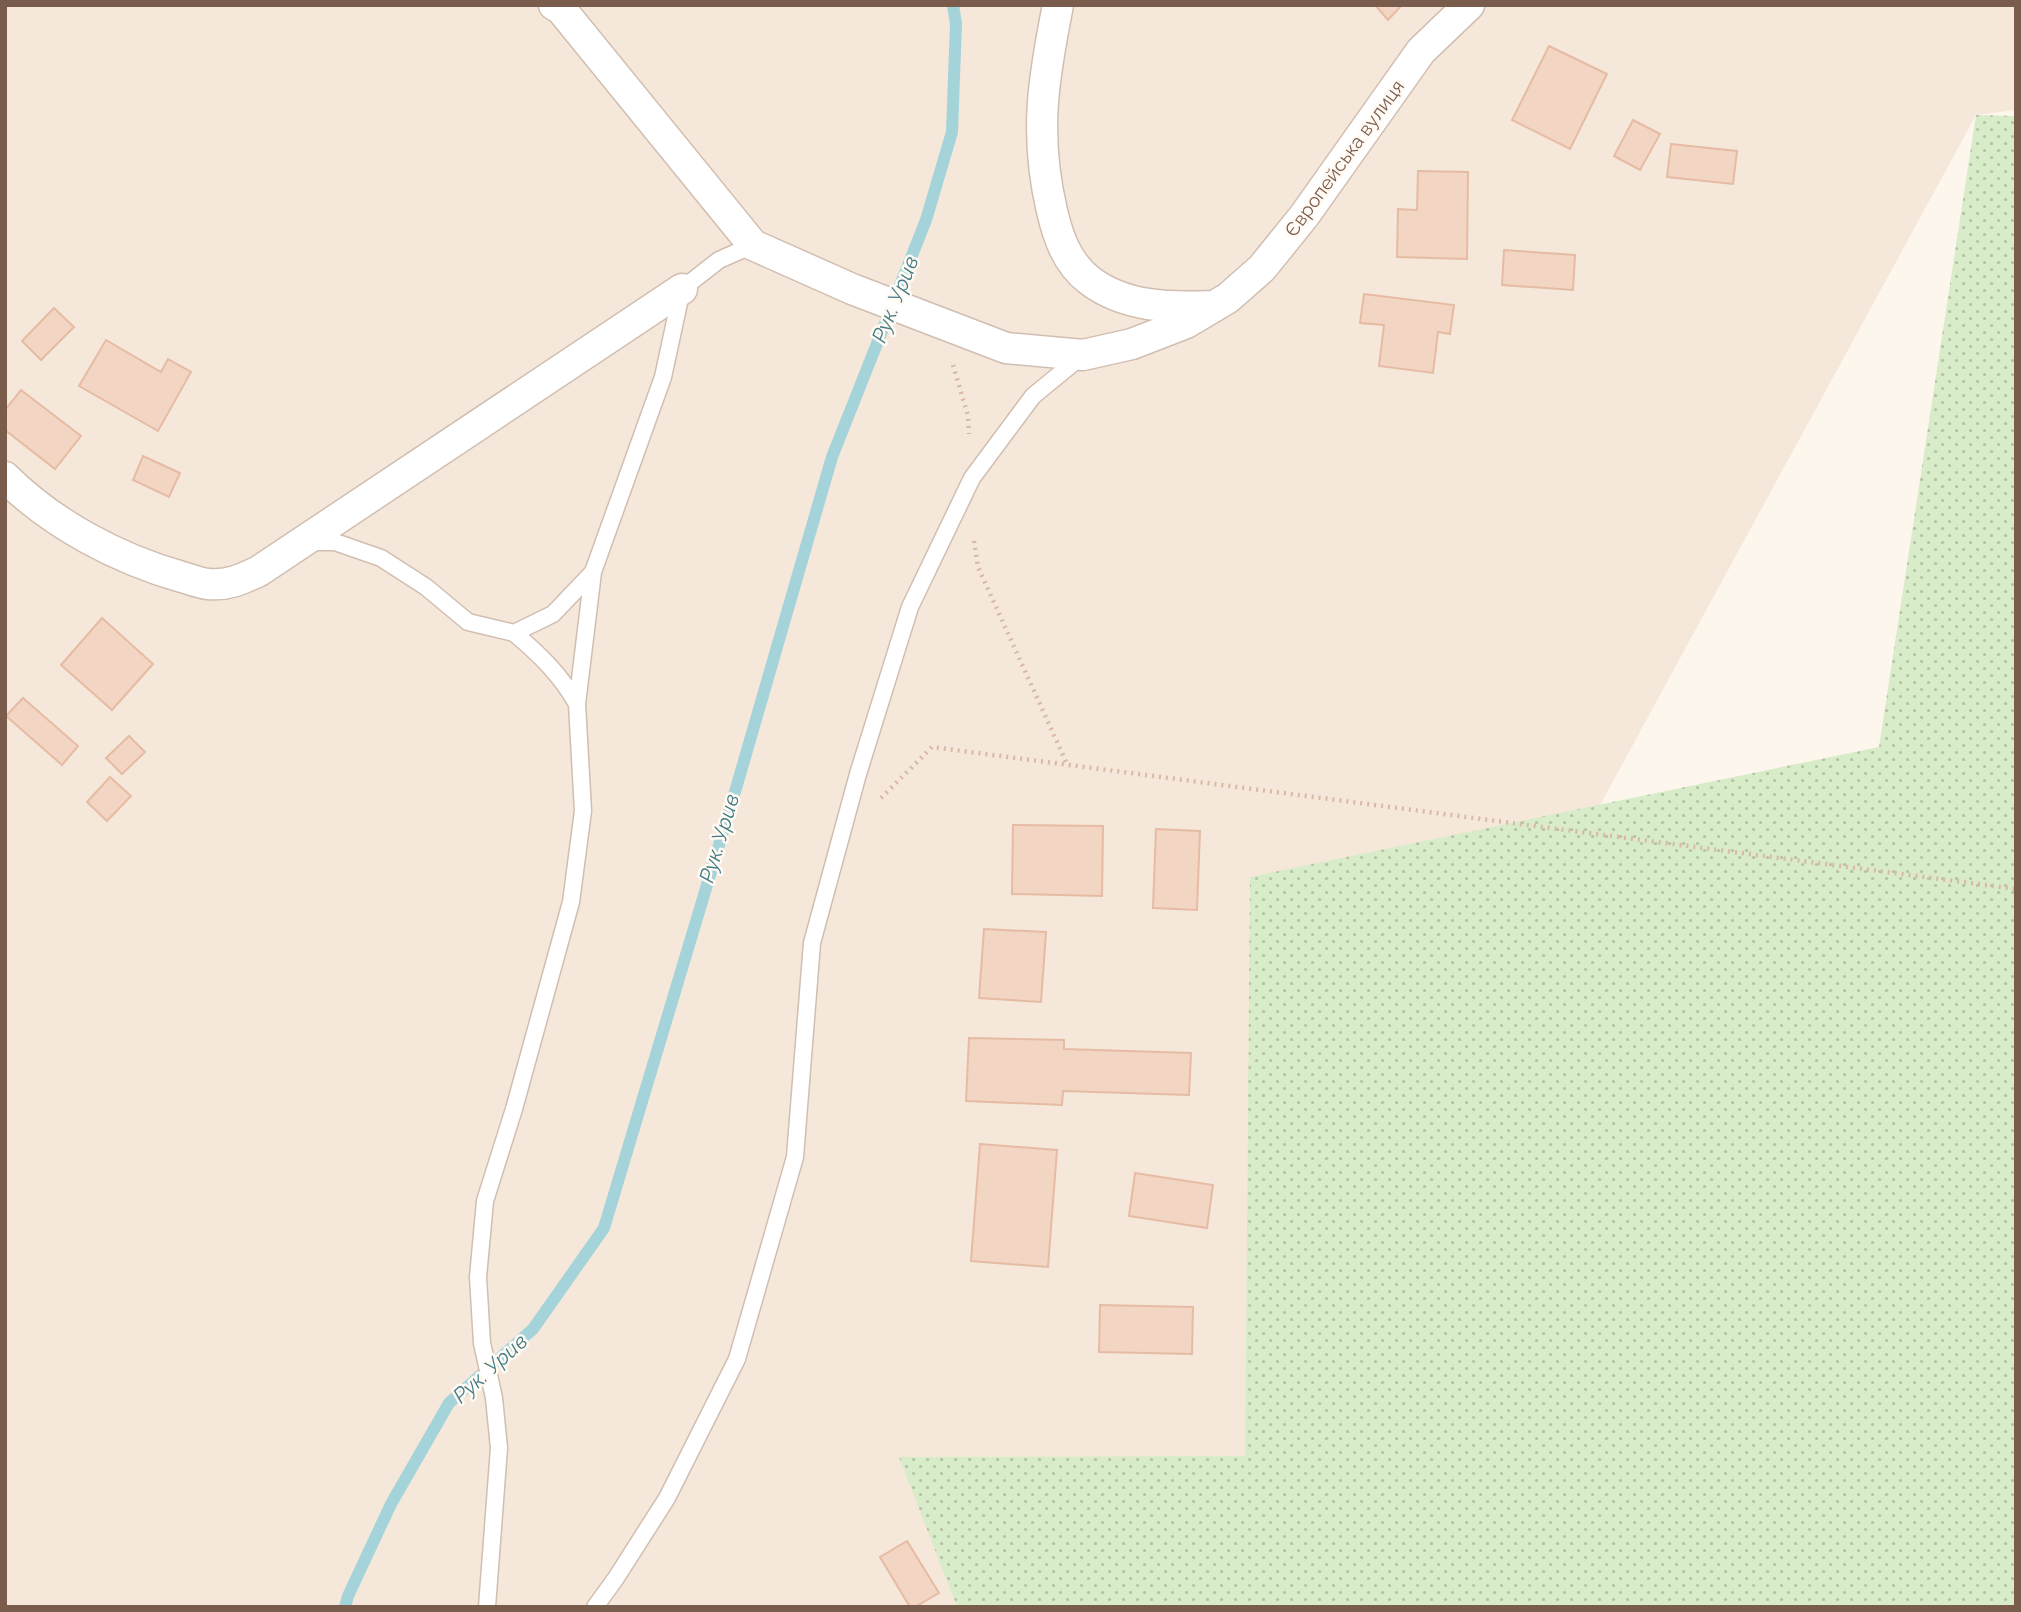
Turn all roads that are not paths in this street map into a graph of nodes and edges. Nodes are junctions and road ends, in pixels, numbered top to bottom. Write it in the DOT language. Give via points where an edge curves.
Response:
graph roads {
  1 [pos="1058,5"];
  2 [pos="1468,5"];
  3 [pos="559,7"];
  4 [pos="753,245"];
  5 [pos="682,289"];
  6 [pos="1215,306"];
  7 [pos="1083,355"];
  8 [pos="5,477"];
  9 [pos="303,542"];
  10 [pos="593,572"];
  11 [pos="514,633"];
  12 [pos="577,704"];
  13 [pos="487,1607"];
  14 [pos="595,1607"];
  1 -- 6 [label="street" via="1042,92 1040,134 1051,209 1070,261 1087,279 1129,300 1176,307"];
  2 -- 6 [label="street, Європейська вулиця" via="1420,51 1262,268"];
  3 -- 4 [label="street"];
  4 -- 5 [label="lane" via="719,260"];
  4 -- 7 [label="street, Європейська вулиця" via="1006,348"];
  5 -- 9 [label="street"];
  5 -- 10 [label="lane" via="663,377"];
  6 -- 7 [label="street, Європейська вулиця" via="1132,344"];
  7 -- 14 [label="lane" via="1033,396 972,478 910,607 812,943 795,1157 737,1359 667,1499"];
  8 -- 9 [label="street" via="76,531 154,569 207,584 234,583"];
  9 -- 11 [label="lane" via="335,542 382,558 468,622"];
  10 -- 11 [label="lane" via="553,614"];
  10 -- 12 [label="lane"];
  11 -- 12 [label="lane" via="543,657"];
  12 -- 13 [label="lane" via="583,811 571,902 485,1201 478,1277 482,1343 499,1448"];
}
